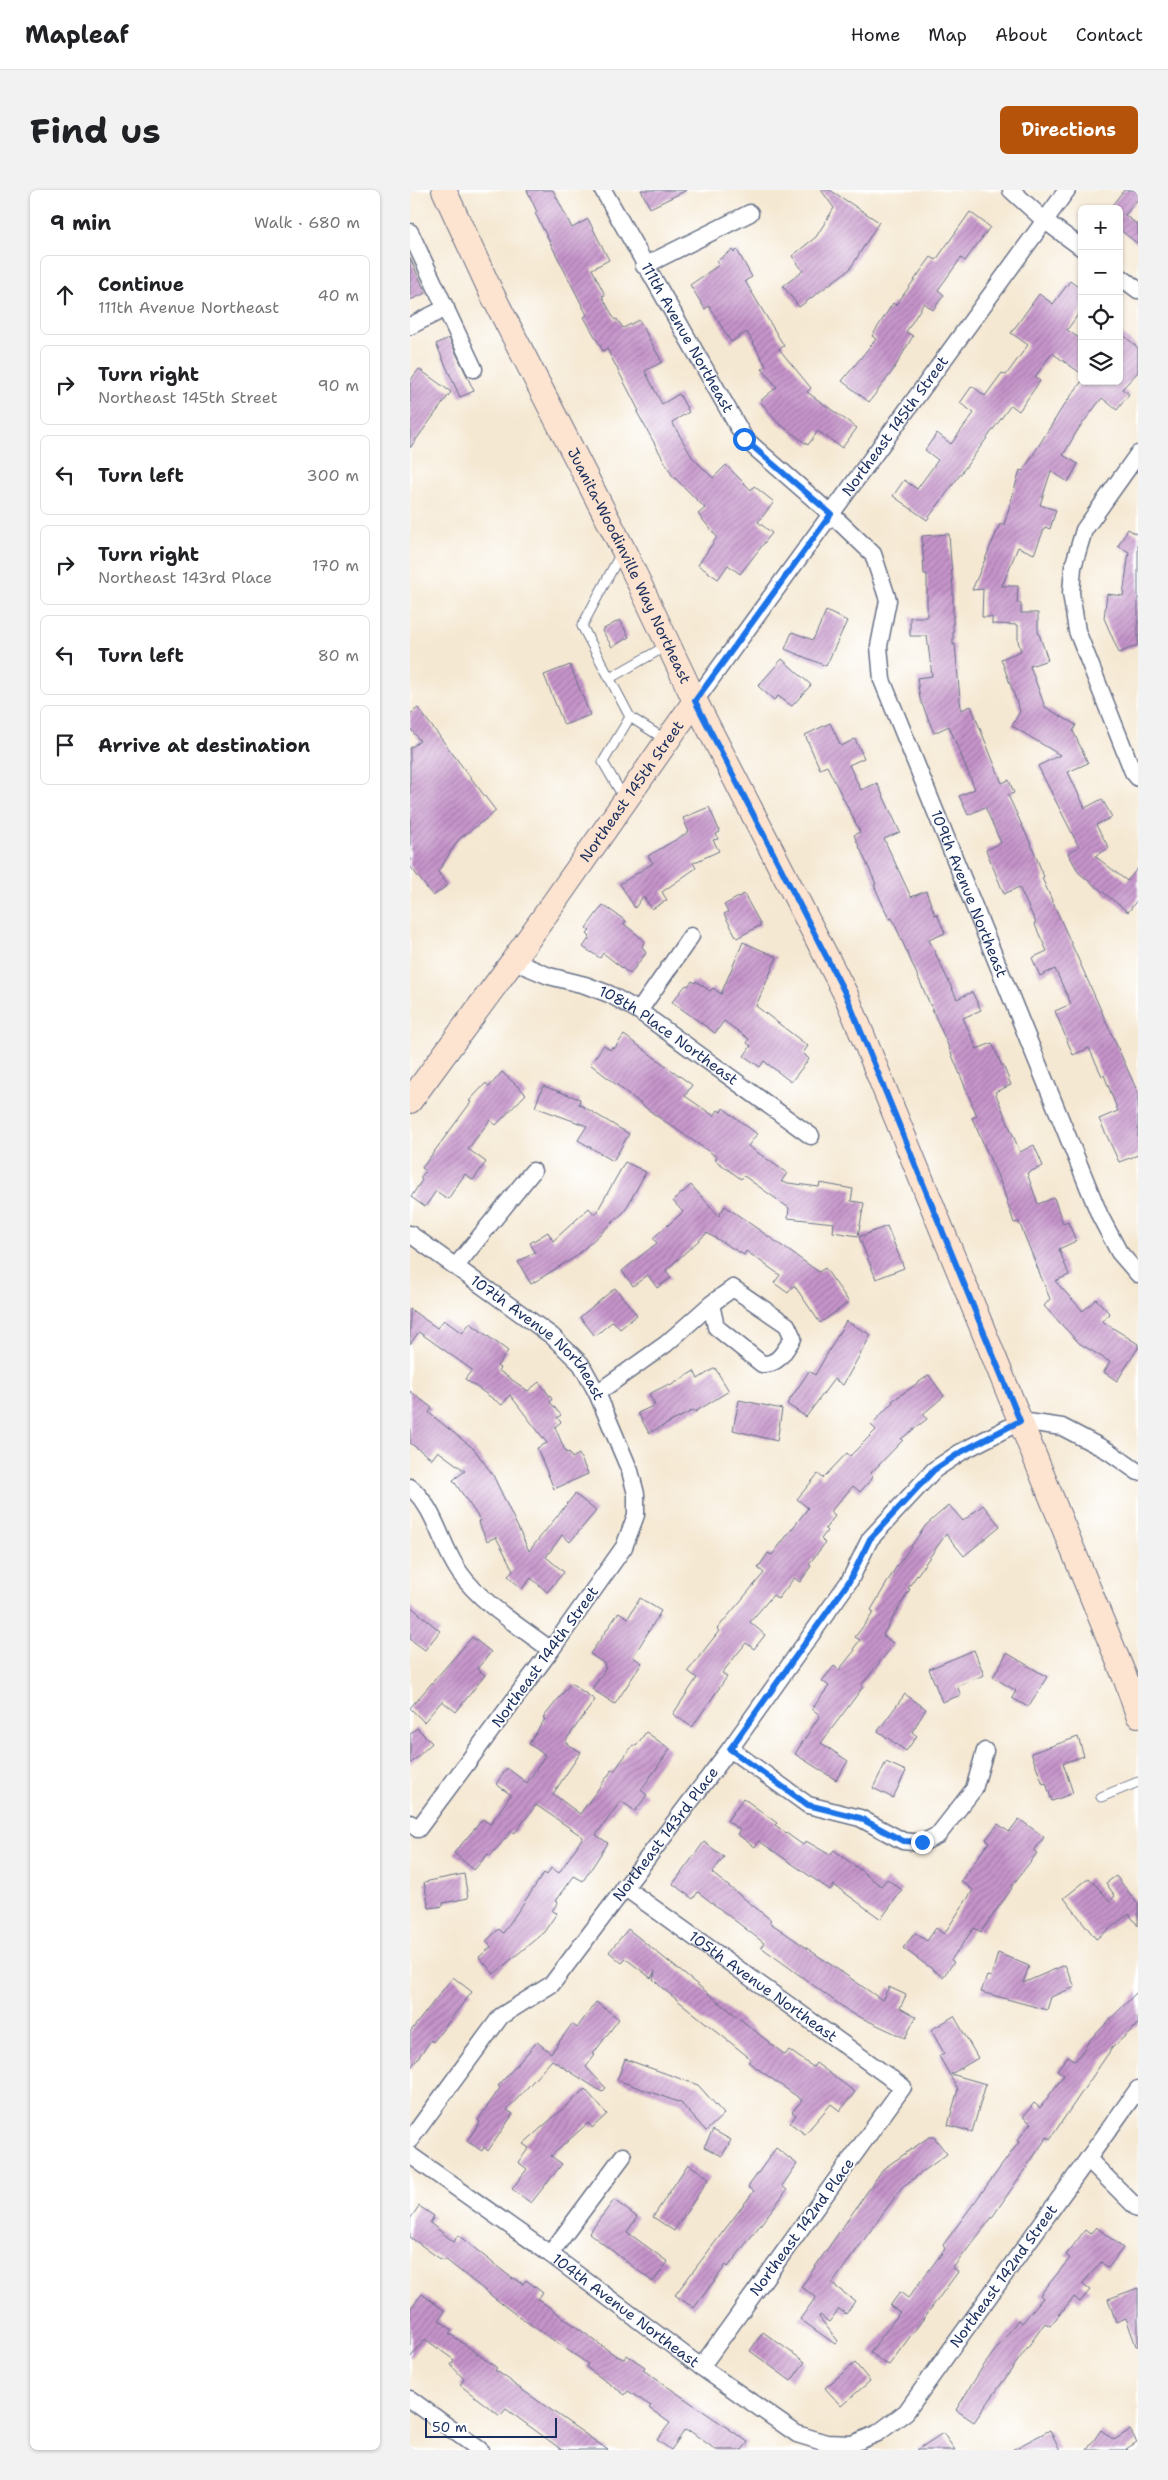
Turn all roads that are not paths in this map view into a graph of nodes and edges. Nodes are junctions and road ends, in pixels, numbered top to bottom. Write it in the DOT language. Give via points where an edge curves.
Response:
graph roads {
  1 [pos="444,190"];
  2 [pos="603,190"];
  3 [pos="1011,190"];
  4 [pos="1066,190"];
  5 [pos="750,213"];
  6 [pos="1044,220"];
  7 [pos="410,232"];
  8 [pos="1078,245"];
  9 [pos="644,266"];
  10 [pos="1123,279"];
  11 [pos="1138,290"];
  12 [pos="446,308"];
  13 [pos="410,326"];
  14 [pos="474,369"];
  15 [pos="1138,454"];
  16 [pos="831,514"];
  17 [pos="623,549"];
  18 [pos="668,645"];
  19 [pos="610,678"];
  20 [pos="695,701"];
  21 [pos="630,717"];
  22 [pos="667,741"];
  23 [pos="1138,778"];
  24 [pos="625,801"];
  25 [pos="691,936"];
  26 [pos="512,961"];
  27 [pos="639,1011"];
  28 [pos="410,1101"];
  29 [pos="811,1136"];
  30 [pos="532,1171"];
  31 [pos="410,1234"];
  32 [pos="456,1266"];
  33 [pos="1138,1274"];
  34 [pos="711,1304"];
  35 [pos="597,1393"];
  36 [pos="1020,1421"];
  37 [pos="630,1471"];
  38 [pos="1138,1472"];
  39 [pos="410,1487"];
  40 [pos="551,1650"];
  41 [pos="1138,1715"];
  42 [pos="730,1749"];
  43 [pos="985,1751"];
  44 [pos="1138,1782"];
  45 [pos="1101,1798"];
  46 [pos="414,1826"];
  47 [pos="624,1887"];
  48 [pos="903,2087"];
  49 [pos="1138,2089"];
  50 [pos="410,2140"];
  51 [pos="410,2155"];
  52 [pos="623,2156"];
  53 [pos="1088,2159"];
  54 [pos="1138,2209"];
  55 [pos="550,2254"];
  56 [pos="700,2367"];
  57 [pos="410,2399"];
  58 [pos="852,2444"];
  59 [pos="480,2450"];
  1 -- 17 [label="main road, Juanita-Woodinville Way Northeast" via="491,292"];
  2 -- 9 [label="street, 111th Avenue Northeast"];
  3 -- 6 [label="street"];
  4 -- 6 [label="street, Northeast 145th Street"];
  5 -- 9 [label="street"];
  6 -- 8 [label="street"];
  6 -- 16 [label="street, Northeast 145th Street"];
  7 -- 12 [label="street"];
  9 -- 16 [label="street, 111th Avenue Northeast" via="744,439"];
  10 -- 11 [label="street"];
  12 -- 13 [label="street"];
  12 -- 14 [label="street"];
  15 -- 23 [label="street" via="1084,530 1073,567 1071,593 1077,631"];
  16 -- 20 [label="street, Northeast 145th Street"];
  16 -- 33 [label="street, 109th Avenue Northeast" via="873,554 888,600 879,646 882,680 1100,1216 1119,1252"];
  17 -- 18 [label="main road, Juanita-Woodinville Way Northeast"];
  17 -- 19 [label="lane" via="582,626"];
  18 -- 19 [label="lane"];
  18 -- 20 [label="main road, Juanita-Woodinville Way Northeast"];
  19 -- 21 [label="lane"];
  20 -- 22 [label="main road, Northeast 145th Street"];
  20 -- 36 [label="main road, Juanita-Woodinville Way Northeast" via="846,995"];
  21 -- 22 [label="lane"];
  21 -- 24 [label="lane" via="604,762"];
  22 -- 24 [label="main road, Northeast 145th Street"];
  24 -- 26 [label="main road, Northeast 145th Street"];
  25 -- 27 [label="street"];
  26 -- 27 [label="street, 108th Place Northeast" via="608,994"];
  26 -- 28 [label="main road, Northeast 145th Street"];
  27 -- 29 [label="street, 108th Place Northeast"];
  30 -- 32 [label="street"];
  31 -- 32 [label="street, 107th Avenue Northeast"];
  32 -- 35 [label="street, 107th Avenue Northeast" via="552,1336 581,1364"];
  34 -- 34 [label="street" via="716,1327 762,1364 777,1361 793,1338 787,1325 733,1288"];
  34 -- 35 [label="street" via="666,1344"];
  35 -- 37 [label="street, 107th Avenue Northeast"];
  36 -- 38 [label="street" via="1062,1427 1108,1451"];
  36 -- 41 [label="main road, Juanita-Woodinville Way Northeast"];
  36 -- 42 [label="street, Northeast 143rd Place" via="934,1470 870,1539 850,1580"];
  37 -- 40 [label="street, Northeast 144th Street" via="636,1494 636,1515 624,1547"];
  39 -- 40 [label="street" via="432,1512 443,1542 460,1573 477,1592"];
  40 -- 46 [label="street, Northeast 144th Street"];
  42 -- 43 [label="street" via="808,1805 860,1818 903,1841 922,1842 938,1835 974,1789"];
  42 -- 47 [label="street, Northeast 143rd Place"];
  44 -- 45 [label="lane"];
  47 -- 48 [label="street, 105th Avenue Northeast"];
  47 -- 50 [label="street, Northeast 143rd Place" via="552,1984 501,2016"];
  48 -- 56 [label="street, Northeast 142nd Place"];
  49 -- 53 [label="street, Northeast 142nd Street"];
  51 -- 55 [label="street, 104th Avenue Northeast"];
  52 -- 55 [label="street"];
  53 -- 54 [label="street"];
  53 -- 58 [label="street, Northeast 142nd Street" via="906,2412 878,2434"];
  55 -- 56 [label="street, 104th Avenue Northeast"];
  56 -- 58 [label="street, 104th Avenue Northeast" via="797,2434 826,2443"];
  57 -- 59 [label="street"];
}
